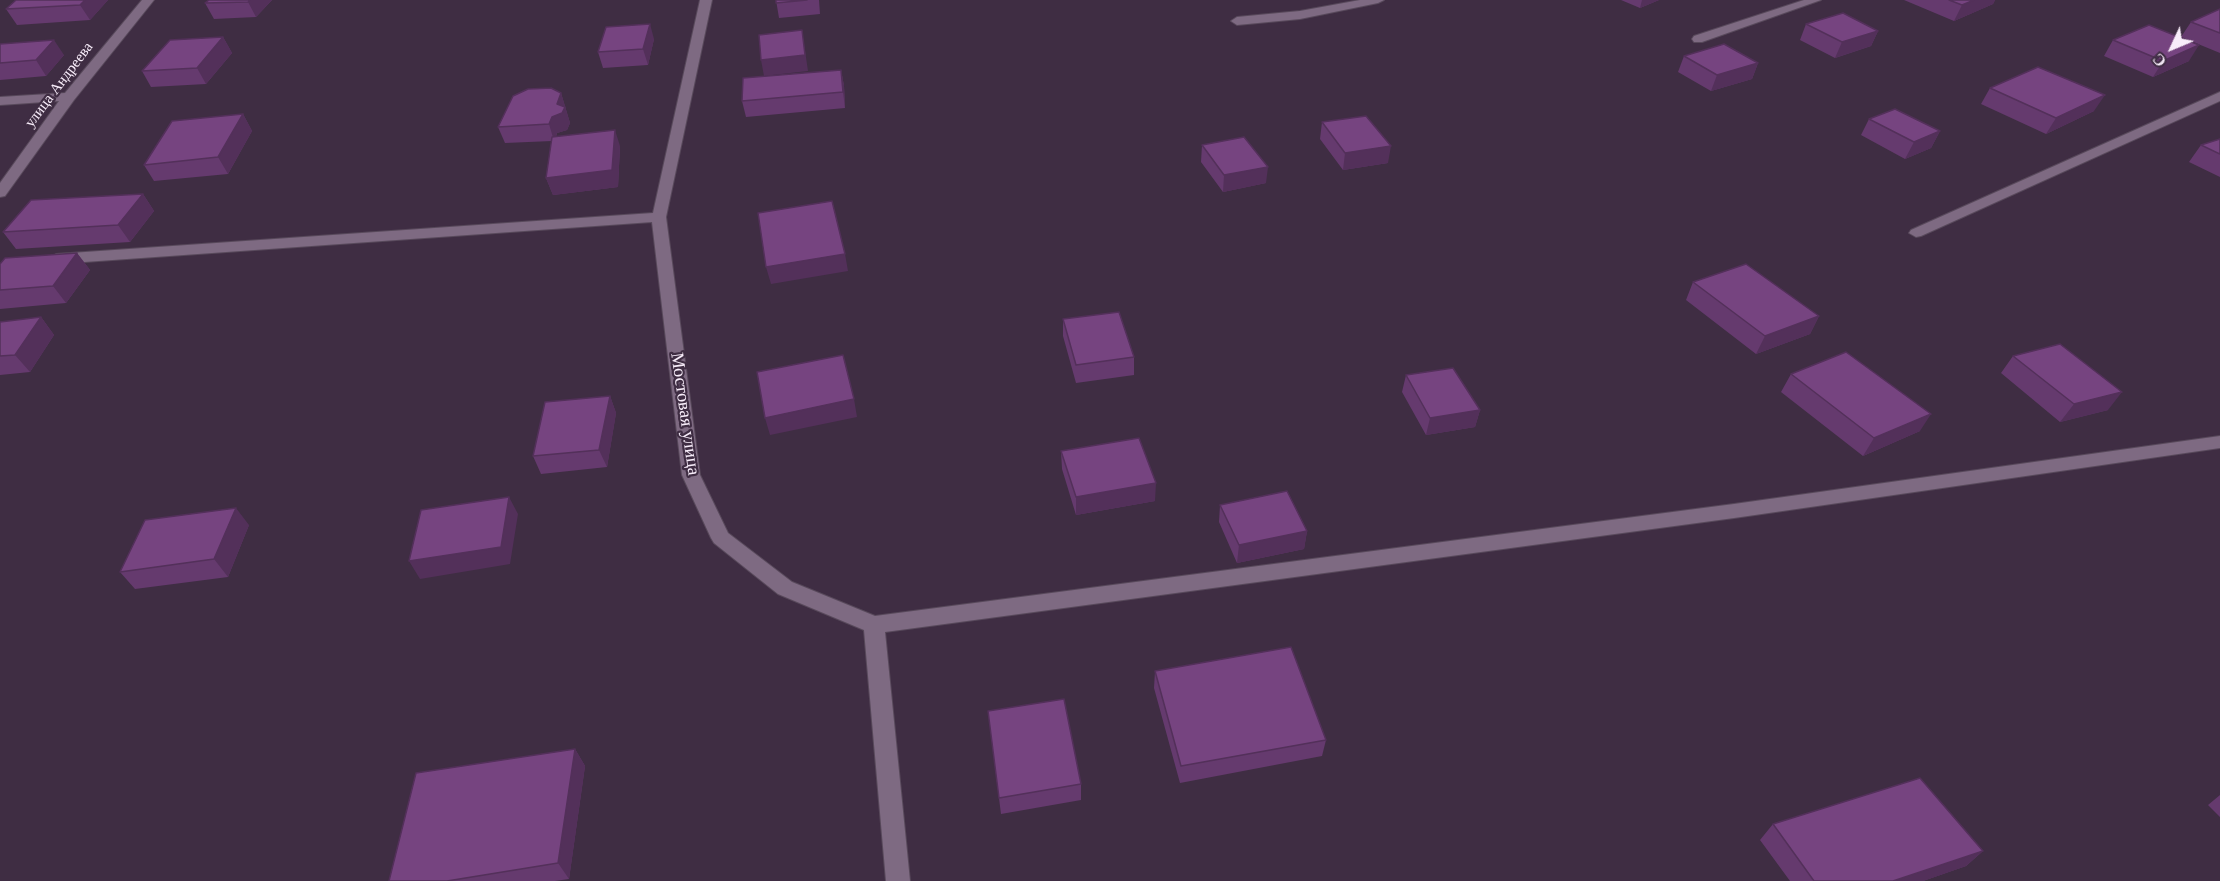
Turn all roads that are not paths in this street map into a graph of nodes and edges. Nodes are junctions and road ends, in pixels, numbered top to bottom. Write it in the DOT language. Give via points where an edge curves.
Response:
graph roads {
  1 [pos="148,0"];
  2 [pos="706,0"];
  3 [pos="1378,0"];
  4 [pos="1815,0"];
  5 [pos="1238,21"];
  6 [pos="1698,39"];
  7 [pos="2220,96"];
  8 [pos="69,97"];
  9 [pos="0,101"];
  10 [pos="0,193"];
  11 [pos="659,217"];
  12 [pos="1916,233"];
  13 [pos="35,260"];
  14 [pos="2220,442"];
  15 [pos="874,625"];
  16 [pos="898,881"];
  1 -- 8 [label="street, улица Андреева"];
  2 -- 11 [label="street, Мостовая улица"];
  3 -- 5 [label="street" via="1300,15"];
  4 -- 6 [label="street"];
  7 -- 12 [label="street"];
  8 -- 9 [label="street"];
  8 -- 10 [label="street, улица Андреева"];
  11 -- 13 [label="street"];
  11 -- 15 [label="street, Мостовая улица" via="691,475 721,538 785,588"];
  14 -- 15 [label="street"];
  15 -- 16 [label="street"];
}
